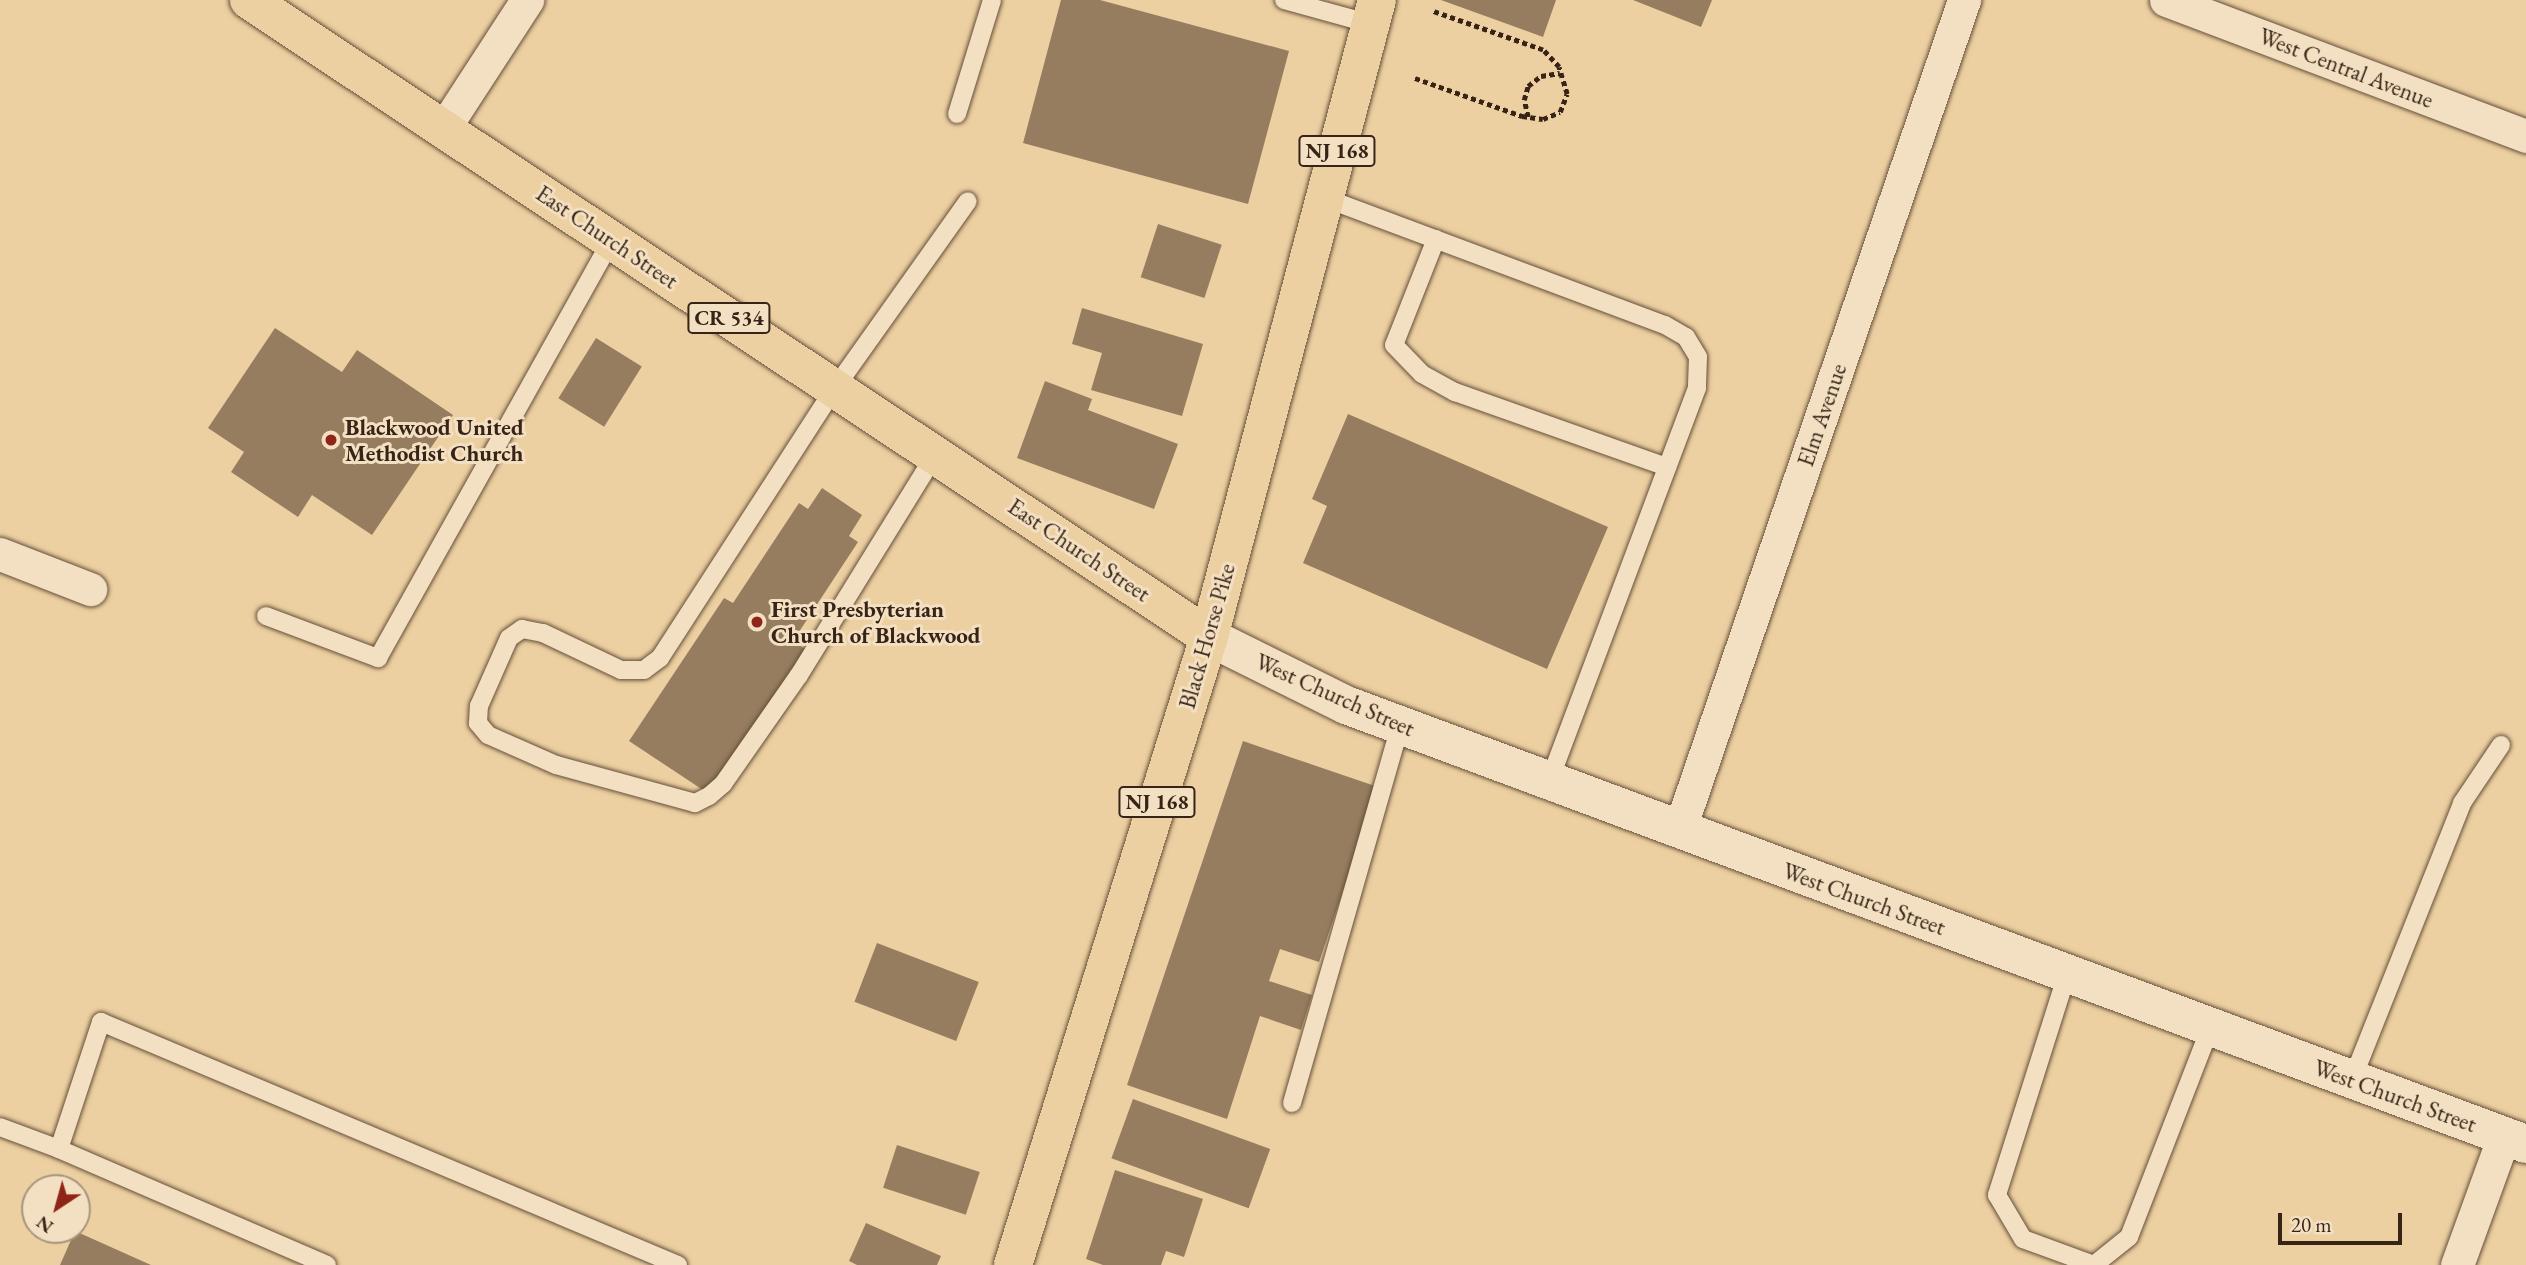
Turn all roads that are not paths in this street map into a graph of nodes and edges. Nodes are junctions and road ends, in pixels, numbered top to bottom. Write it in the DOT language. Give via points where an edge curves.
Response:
graph roads {
  1 [pos="249,0"];
  2 [pos="527,0"];
  3 [pos="992,0"];
  4 [pos="1284,0"];
  5 [pos="1965,0"];
  6 [pos="2166,0"];
  7 [pos="1374,12"];
  8 [pos="957,114"];
  9 [pos="444,128"];
  10 [pos="2526,136"];
  11 [pos="1325,198"];
  12 [pos="968,201"];
  13 [pos="1436,239"];
  14 [pos="612,240"];
  15 [pos="835,388"];
  16 [pos="935,455"];
  17 [pos="1667,467"];
  18 [pos="0,554"];
  19 [pos="90,589"];
  20 [pos="266,617"];
  21 [pos="1209,637"];
  22 [pos="1400,726"];
  23 [pos="2501,744"];
  24 [pos="1549,782"];
  25 [pos="1679,831"];
  26 [pos="2067,974"];
  27 [pos="2210,1028"];
  28 [pos="2352,1080"];
  29 [pos="1292,1103"];
  30 [pos="0,1127"];
  31 [pos="2520,1139"];
  32 [pos="59,1149"];
  33 [pos="327,1265"];
  34 [pos="678,1265"];
  35 [pos="1013,1265"];
  36 [pos="2457,1265"];
  1 -- 9 [label="main road, East Church Street / CR 534"];
  2 -- 9 [label="street"];
  3 -- 8 [label="lane"];
  4 -- 7 [label="lane"];
  5 -- 25 [label="street, Elm Avenue"];
  6 -- 10 [label="street, West Central Avenue"];
  7 -- 11 [label="main road, Black Horse Pike / NJ 168"];
  9 -- 14 [label="main road, East Church Street / CR 534"];
  11 -- 13 [label="lane"];
  11 -- 21 [label="main road, Black Horse Pike / NJ 168"];
  12 -- 15 [label="lane"];
  13 -- 17 [label="lane" via="1665,325 1686,337 1698,357 1700,372"];
  13 -- 17 [label="lane" via="1394,345 1422,374 1455,392"];
  14 -- 15 [label="main road, East Church Street / CR 534"];
  14 -- 20 [label="lane" via="378,658"];
  15 -- 16 [label="main road, East Church Street / CR 534"];
  15 -- 16 [label="lane" via="660,658 644,670 621,670 543,633 522,629 509,638 479,706 478,723 488,734 556,765 677,799 695,803 709,796 723,784 799,675"];
  16 -- 21 [label="main road, East Church Street / CR 534"];
  17 -- 24 [label="lane"];
  18 -- 19 [label="street"];
  21 -- 22 [label="main road, West Church Street / CR 534" via="1346,705"];
  21 -- 35 [label="main road, Black Horse Pike / NJ 168"];
  22 -- 24 [label="main road, West Church Street / CR 534"];
  22 -- 29 [label="lane"];
  23 -- 28 [label="lane" via="2462,803"];
  24 -- 25 [label="main road, West Church Street / CR 534"];
  25 -- 26 [label="main road, West Church Street / CR 534"];
  26 -- 27 [label="main road, West Church Street / CR 534"];
  26 -- 27 [label="lane" via="1997,1195 2023,1239 2094,1265 2129,1237"];
  27 -- 28 [label="main road, West Church Street / CR 534"];
  28 -- 31 [label="main road, West Church Street / CR 534"];
  30 -- 32 [label="lane"];
  31 -- 36 [label="street"];
  32 -- 33 [label="lane"];
  32 -- 34 [label="lane" via="101,1022"];
}
